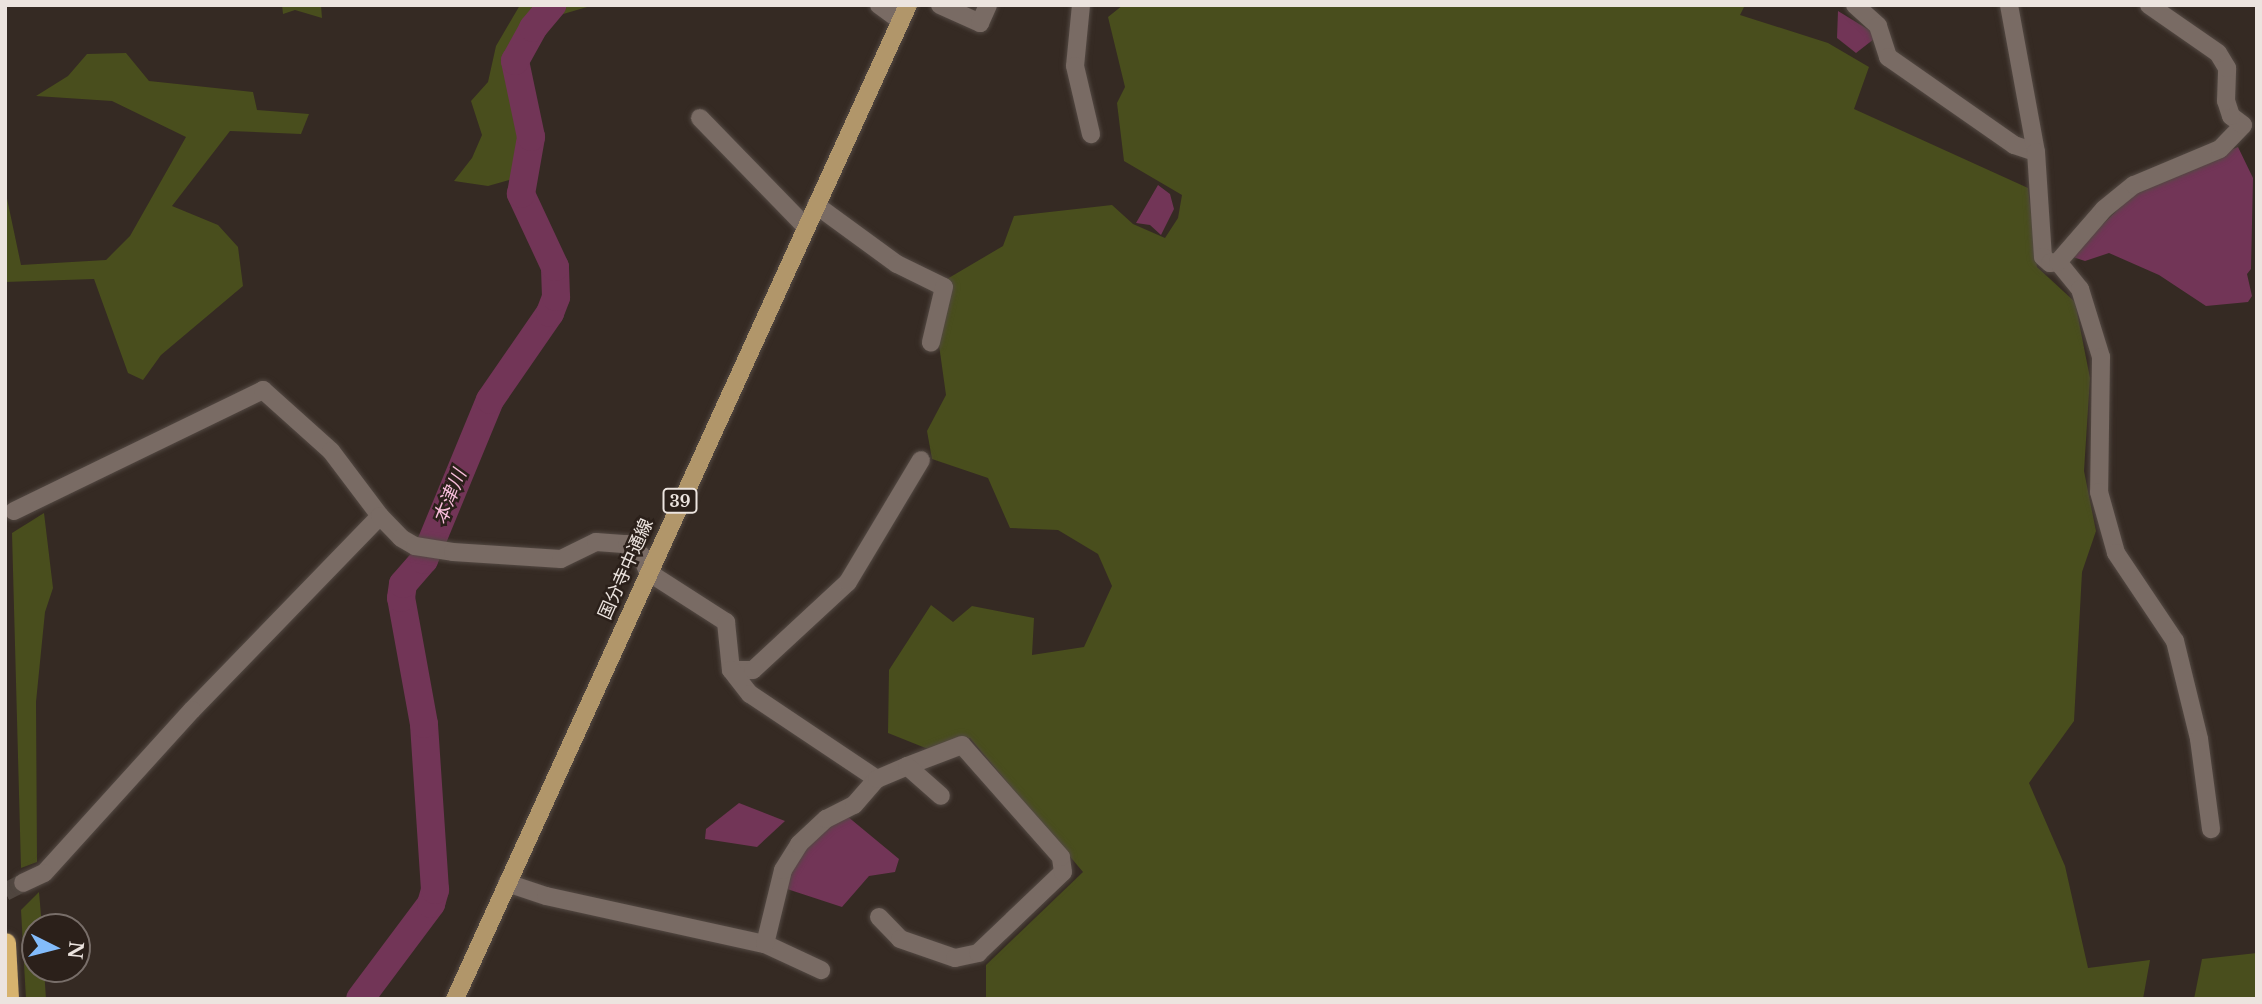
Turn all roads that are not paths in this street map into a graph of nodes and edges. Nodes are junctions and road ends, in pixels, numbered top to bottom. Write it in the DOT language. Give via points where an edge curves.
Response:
graph roads {
  1 [pos="879,5"];
  2 [pos="940,5"];
  3 [pos="988,5"];
  4 [pos="1081,5"];
  5 [pos="1855,5"];
  6 [pos="2009,5"];
  7 [pos="2149,5"];
  8 [pos="905,13"];
  9 [pos="700,118"];
  10 [pos="2250,126"];
  11 [pos="1091,134"];
  12 [pos="2036,152"];
  13 [pos="816,205"];
  14 [pos="806,227"];
  15 [pos="2058,262"];
  16 [pos="930,342"];
  17 [pos="920,460"];
  18 [pos="14,511"];
  19 [pos="380,516"];
  20 [pos="648,572"];
  21 [pos="731,670"];
  22 [pos="907,766"];
  23 [pos="877,779"];
  24 [pos="941,796"];
  25 [pos="2211,829"];
  26 [pos="23,883"];
  27 [pos="507,883"];
  28 [pos="879,918"];
  29 [pos="5,943"];
  30 [pos="765,944"];
  31 [pos="821,970"];
  32 [pos="8,999"];
  33 [pos="454,999"];
  1 -- 8 [label="street"];
  2 -- 3 [label="street" via="980,23"];
  4 -- 11 [label="street" via="1075,66"];
  5 -- 12 [label="street" via="1878,26 1888,57 2014,145"];
  6 -- 12 [label="street"];
  7 -- 10 [label="street" via="2218,53 2227,68 2226,102 2231,116"];
  8 -- 13 [label="main road, 国分寺中通線 / 39"];
  9 -- 14 [label="street"];
  10 -- 15 [label="street" via="2220,149 2134,186 2104,209"];
  12 -- 15 [label="street" via="2043,257"];
  13 -- 14 [label="main road, 国分寺中通線 / 39"];
  13 -- 16 [label="street" via="897,264 944,287"];
  14 -- 20 [label="main road, 国分寺中通線 / 39"];
  15 -- 25 [label="street" via="2080,289 2101,357 2097,461 2112,541 2175,641 2199,739"];
  17 -- 21 [label="street" via="848,582 753,670"];
  18 -- 19 [label="street" via="263,390 331,452"];
  19 -- 20 [label="street" via="415,546 453,552 561,559 596,541 627,544 641,555"];
  19 -- 26 [label="street" via="192,710 44,873"];
  20 -- 21 [label="street" via="726,622"];
  20 -- 27 [label="main road, 国分寺中通線 / 39"];
  21 -- 23 [label="street" via="750,694"];
  22 -- 23 [label="street"];
  22 -- 24 [label="street"];
  22 -- 28 [label="street" via="962,745 1061,857 1063,872 978,953 955,958 900,939"];
  23 -- 30 [label="street" via="854,804 826,820 799,844 783,870"];
  27 -- 30 [label="street" via="546,896"];
  27 -- 33 [label="main road, 国分寺中通線 / 39"];
  29 -- 32 [label="highway"];
  30 -- 31 [label="street"];
}
